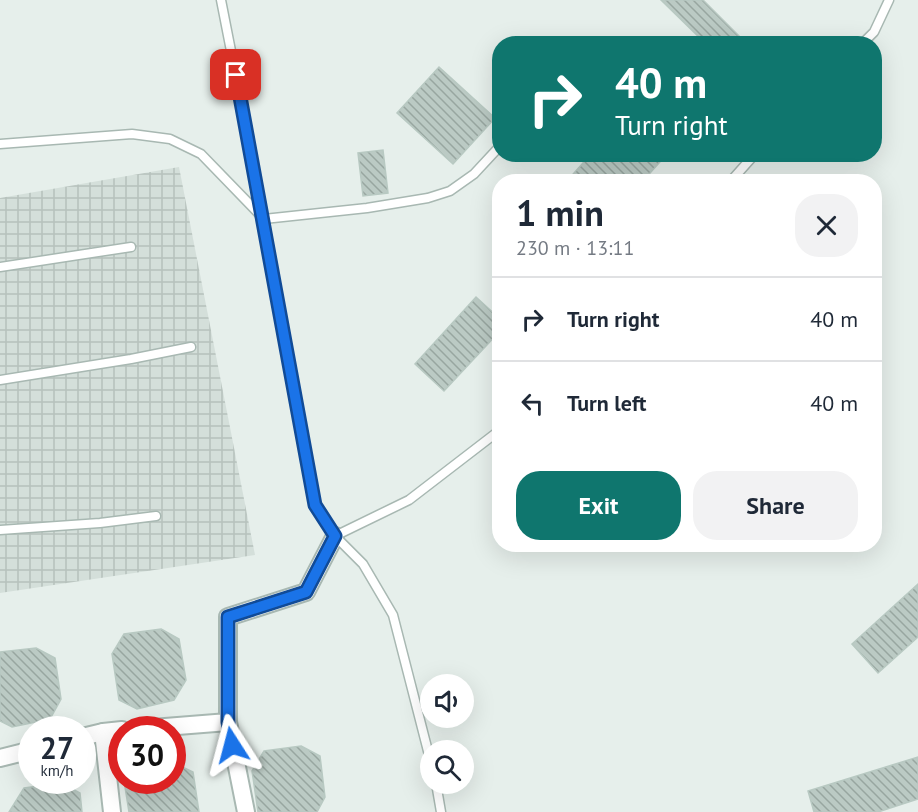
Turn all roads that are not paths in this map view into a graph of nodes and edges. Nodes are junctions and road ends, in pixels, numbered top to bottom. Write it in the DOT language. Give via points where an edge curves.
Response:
graph roads {
  1 [pos="221,0"];
  2 [pos="889,0"];
  3 [pos="870,36"];
  4 [pos="0,144"];
  5 [pos="492,155"];
  6 [pos="748,162"];
  7 [pos="737,174"];
  8 [pos="264,219"];
  9 [pos="131,247"];
  10 [pos="0,267"];
  11 [pos="191,347"];
  12 [pos="0,380"];
  13 [pos="492,436"];
  14 [pos="156,516"];
  15 [pos="0,530"];
  16 [pos="335,536"];
  17 [pos="228,722"];
  18 [pos="186,725"];
  19 [pos="108,731"];
  20 [pos="103,732"];
  21 [pos="96,734"];
  22 [pos="425,740"];
  23 [pos="18,754"];
  24 [pos="0,758"];
  25 [pos="438,794"];
  26 [pos="112,812"];
  27 [pos="246,812"];
  28 [pos="441,812"];
  1 -- 8 [label="lane"];
  2 -- 3 [label="lane"];
  4 -- 8 [label="lane" via="132,134 170,139 201,154"];
  5 -- 8 [label="lane" via="474,174 439,195 367,208"];
  6 -- 7 [label="lane"];
  8 -- 16 [label="lane" via="315,505"];
  9 -- 10 [label="lane"];
  11 -- 12 [label="lane"];
  13 -- 16 [label="lane" via="409,500"];
  14 -- 15 [label="lane"];
  16 -- 17 [label="street" via="306,592 228,617"];
  16 -- 22 [label="lane" via="363,564 393,615"];
  17 -- 18 [label="street"];
  17 -- 27 [label="street"];
  19 -- 20 [label="street"];
  20 -- 21 [label="street"];
  20 -- 26 [label="street"];
  23 -- 24 [label="street"];
  25 -- 28 [label="lane"];
}
